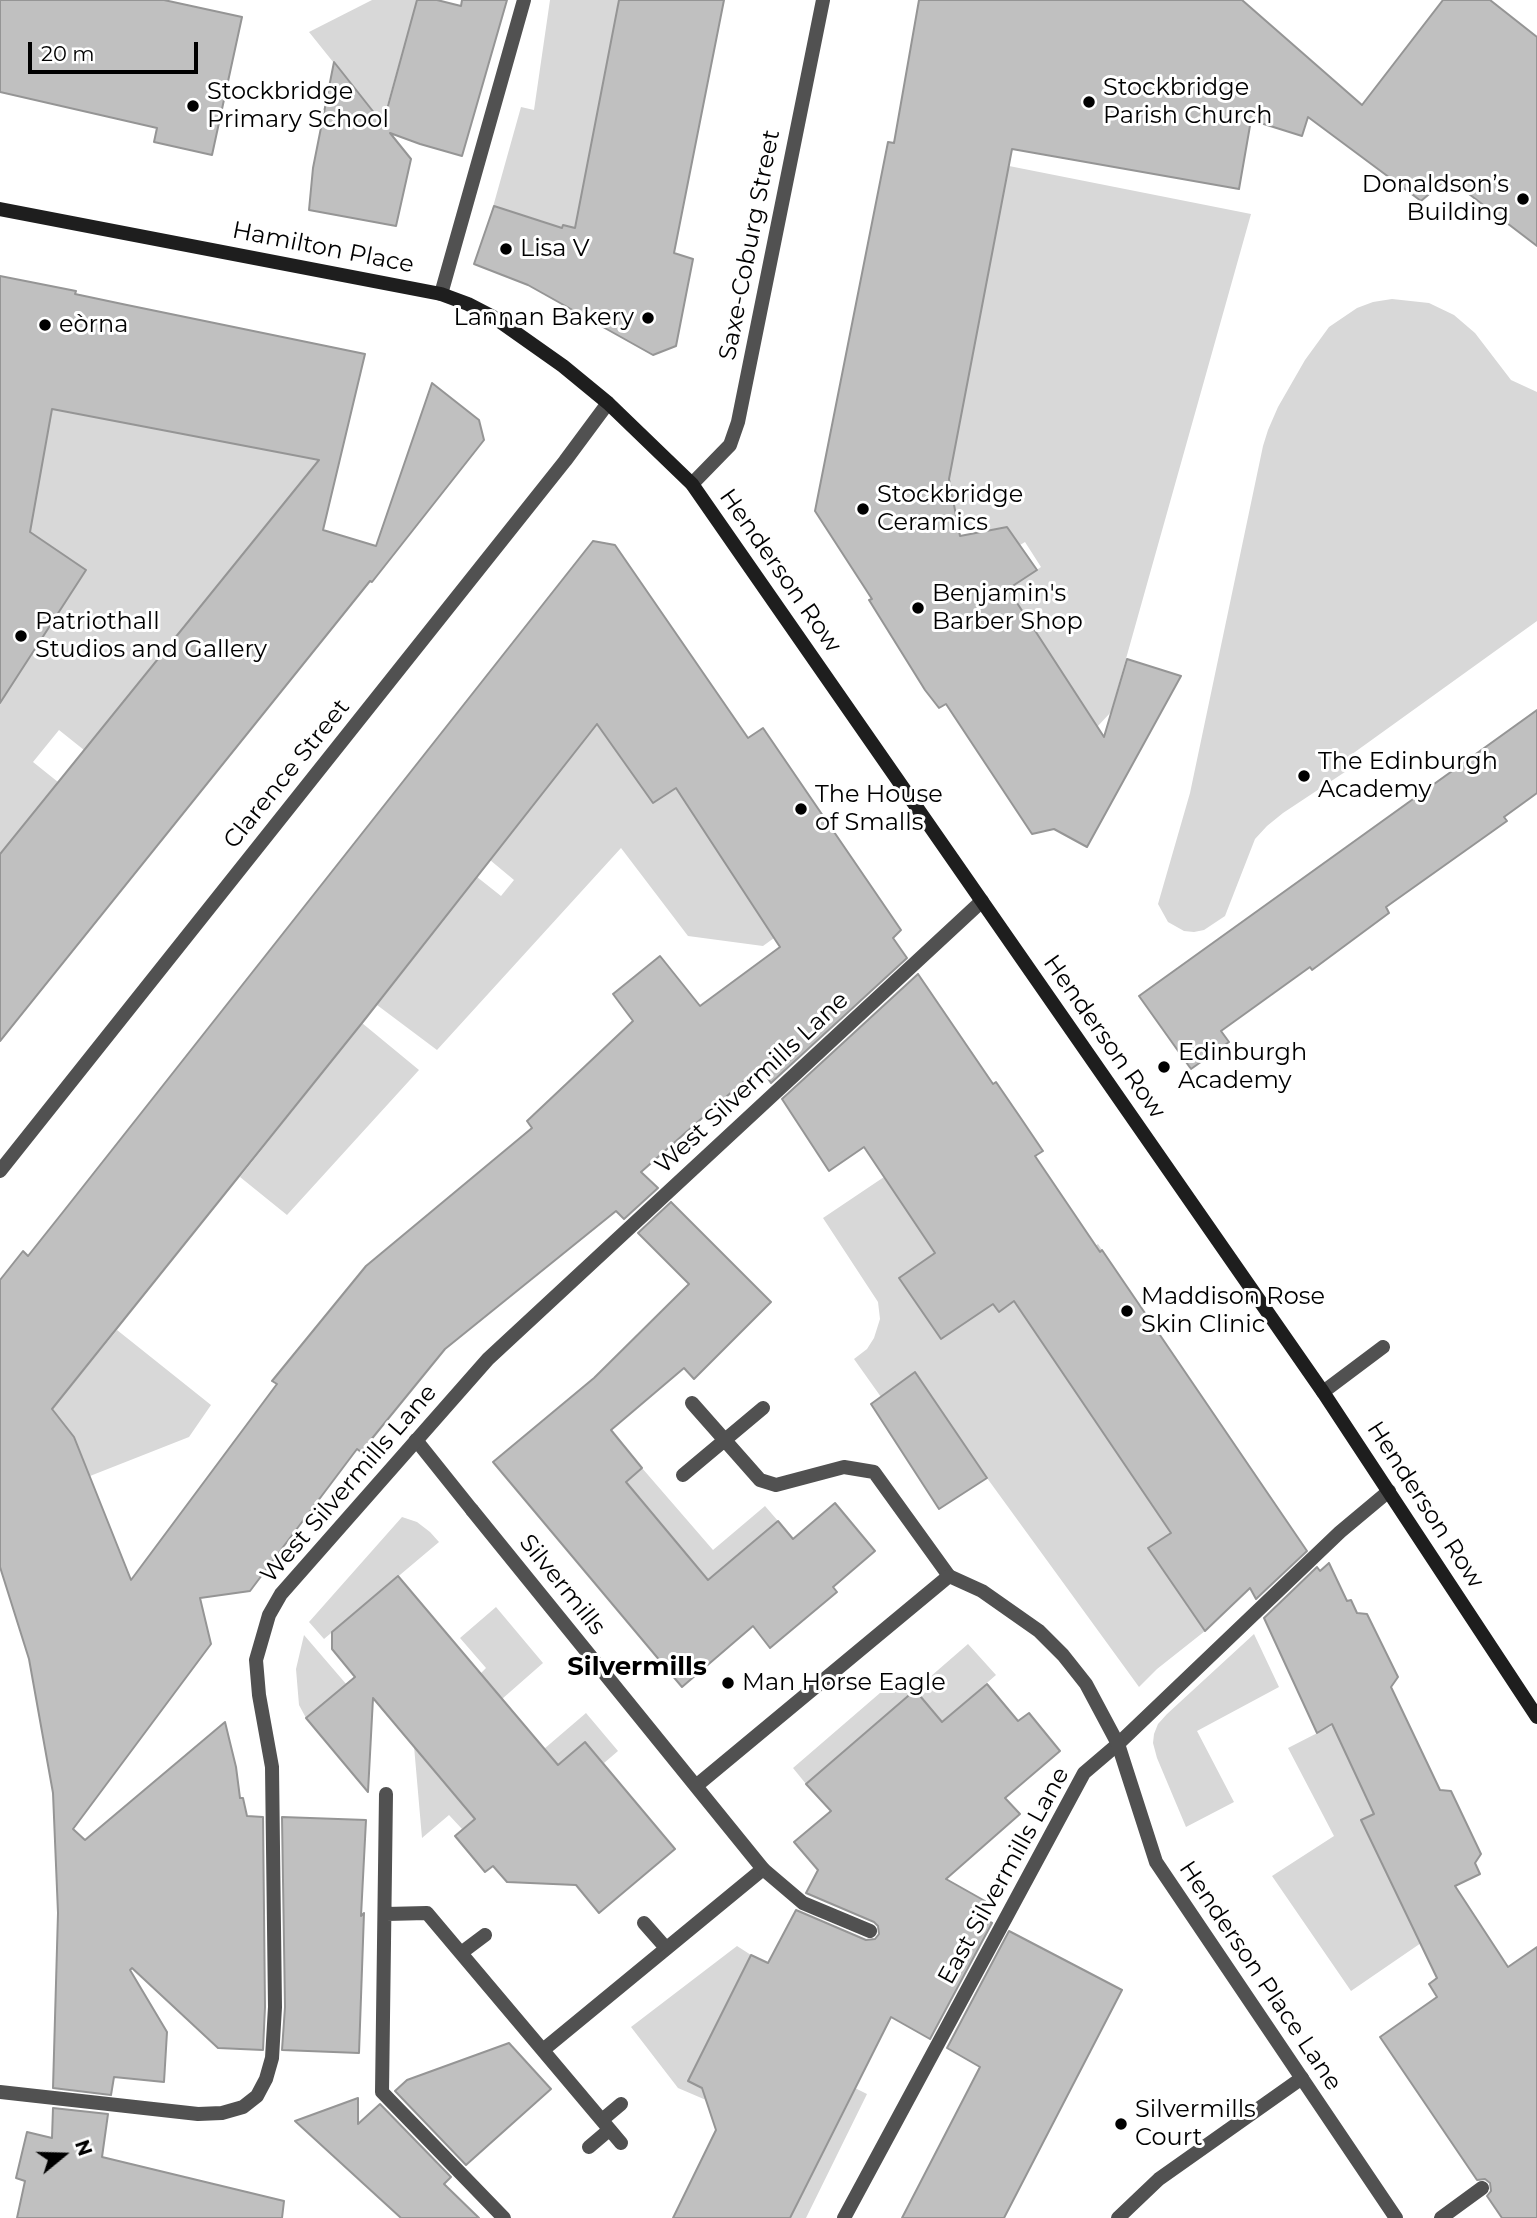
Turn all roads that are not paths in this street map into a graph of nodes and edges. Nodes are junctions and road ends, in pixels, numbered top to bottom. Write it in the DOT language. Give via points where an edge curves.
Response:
graph roads {
  1 [pos="524,0"];
  2 [pos="823,0"];
  3 [pos="0,209"];
  4 [pos="441,294"];
  5 [pos="608,403"];
  6 [pos="692,484"];
  7 [pos="982,901"];
  8 [pos="0,1171"];
  9 [pos="1383,1347"];
  10 [pos="1323,1392"];
  11 [pos="692,1403"];
  12 [pos="763,1408"];
  13 [pos="416,1440"];
  14 [pos="724,1441"];
  15 [pos="683,1475"];
  16 [pos="1389,1491"];
  17 [pos="949,1576"];
  18 [pos="1537,1717"];
  19 [pos="1118,1744"];
  20 [pos="696,1786"];
  21 [pos="386,1794"];
  22 [pos="764,1869"];
  23 [pos="386,1914"];
  24 [pos="644,1923"];
  25 [pos="870,1931"];
  26 [pos="485,1935"];
  27 [pos="666,1948"];
  28 [pos="461,1954"];
  29 [pos="542,2050"];
  30 [pos="1302,2078"];
  31 [pos="0,2092"];
  32 [pos="621,2105"];
  33 [pos="605,2125"];
  34 [pos="621,2143"];
  35 [pos="589,2147"];
  36 [pos="1482,2188"];
  37 [pos="504,2218"];
  38 [pos="844,2218"];
  39 [pos="1118,2218"];
  40 [pos="1396,2218"];
  41 [pos="1441,2218"];
  1 -- 4 [label="street"];
  2 -- 6 [label="street, Saxe-Coburg Street" via="738,422 730,445"];
  3 -- 4 [label="main road, Hamilton Place"];
  4 -- 5 [label="main road, Hamilton Place" via="495,318"];
  5 -- 6 [label="main road, Henderson Row"];
  5 -- 8 [label="street, Clarence Street"];
  6 -- 7 [label="main road, Henderson Row"];
  7 -- 10 [label="main road, Henderson Row"];
  7 -- 13 [label="street, West Silvermills Lane" via="488,1359"];
  9 -- 10 [label="street"];
  10 -- 16 [label="main road, Henderson Row"];
  11 -- 14 [label="street"];
  12 -- 14 [label="street"];
  13 -- 20 [label="street, Silvermills"];
  13 -- 31 [label="street, West Silvermills Lane" via="281,1594 261,1635 256,1660 272,1767 275,2007 272,2058 257,2096 222,2113 198,2114"];
  14 -- 15 [label="street"];
  14 -- 17 [label="street" via="760,1480 775,1485 844,1467 874,1472"];
  16 -- 18 [label="main road, Henderson Row"];
  16 -- 19 [label="street, East Silvermills Lane"];
  17 -- 19 [label="street" via="982,1591 1039,1631 1086,1684"];
  17 -- 20 [label="street"];
  19 -- 30 [label="street, Henderson Place Lane" via="1157,1862"];
  19 -- 38 [label="street, East Silvermills Lane" via="1084,1773"];
  20 -- 22 [label="street, Silvermills"];
  21 -- 23 [label="street"];
  22 -- 25 [label="street, Silvermills" via="803,1903"];
  22 -- 27 [label="street"];
  23 -- 28 [label="street" via="427,1913"];
  23 -- 37 [label="street" via="382,2092"];
  24 -- 27 [label="street"];
  26 -- 28 [label="street"];
  27 -- 29 [label="street"];
  28 -- 29 [label="street"];
  29 -- 33 [label="street"];
  30 -- 39 [label="street" via="1168,2172"];
  30 -- 40 [label="street, Henderson Place Lane"];
  32 -- 33 [label="street"];
  33 -- 34 [label="street"];
  33 -- 35 [label="street"];
  36 -- 41 [label="street"];
}
